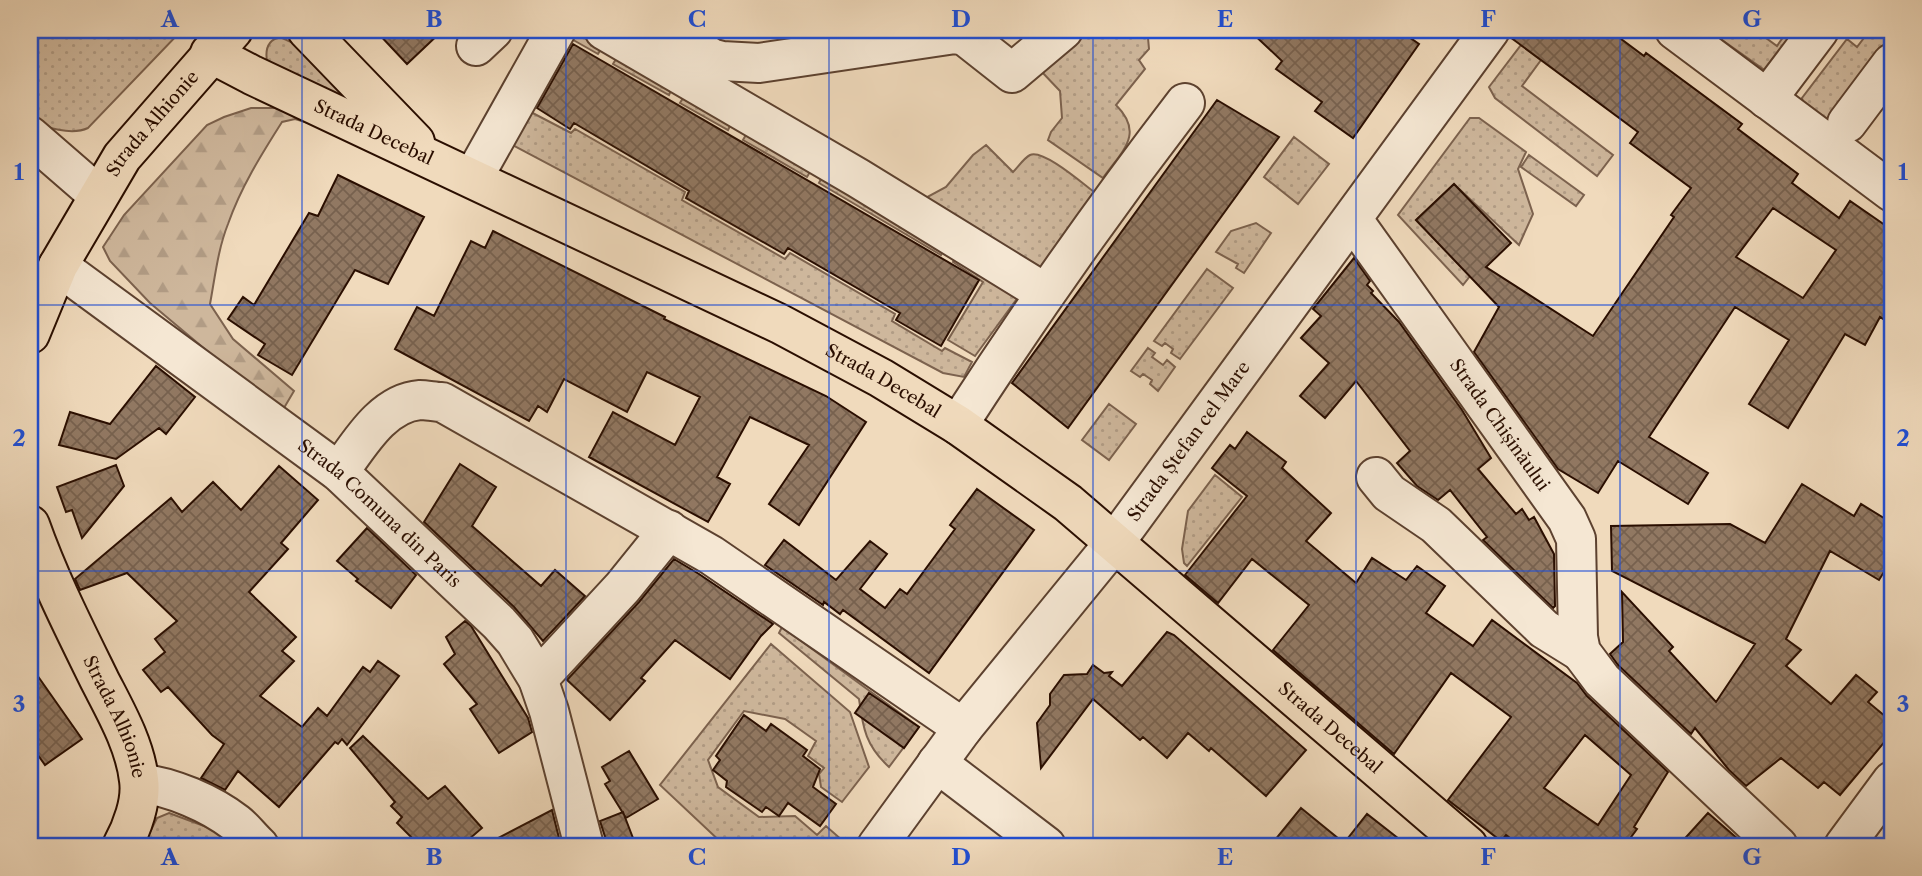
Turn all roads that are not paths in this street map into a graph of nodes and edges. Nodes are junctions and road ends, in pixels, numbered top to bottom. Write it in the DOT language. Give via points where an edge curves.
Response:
graph roads {
  1 [pos="307,30"];
  2 [pos="556,30"];
  3 [pos="604,30"];
  4 [pos="670,30"];
  5 [pos="1063,30"];
  6 [pos="1490,30"];
  7 [pos="1675,30"];
  8 [pos="1819,30"];
  9 [pos="221,41"];
  10 [pos="1892,63"];
  11 [pos="1767,99"];
  12 [pos="1185,103"];
  13 [pos="1847,123"];
  14 [pos="30,136"];
  15 [pos="431,158"];
  16 [pos="473,178"];
  17 [pos="1892,192"];
  18 [pos="98,195"];
  19 [pos="1353,220"];
  20 [pos="58,266"];
  21 [pos="1045,293"];
  22 [pos="30,334"];
  23 [pos="958,425"];
  24 [pos="339,472"];
  25 [pos="1376,477"];
  26 [pos="30,525"];
  27 [pos="669,530"];
  28 [pos="1115,542"];
  29 [pos="1581,652"];
  30 [pos="538,679"];
  31 [pos="963,728"];
  32 [pos="937,764"];
  33 [pos="1892,781"];
  34 [pos="140,783"];
  35 [pos="122,846"];
  36 [pos="259,846"];
  37 [pos="584,846"];
  38 [pos="877,846"];
  39 [pos="1046,846"];
  40 [pos="1468,846"];
  41 [pos="1778,846"];
  42 [pos="1844,846"];
  1 -- 15 [label="main road"];
  2 -- 16 [label="street"];
  3 -- 21 [label="street"];
  4 -- 5 [label="street" via="711,58 759,63 955,34 965,36 1012,73"];
  6 -- 19 [label="street, Strada Ștefan cel Mare"];
  7 -- 11 [label="street"];
  8 -- 11 [label="street"];
  9 -- 15 [label="main road, Strada Decebal" via="285,91"];
  9 -- 18 [label="main road, Strada Alhionie" via="122,157"];
  10 -- 13 [label="street"];
  11 -- 17 [label="street"];
  12 -- 21 [label="street"];
  14 -- 18 [label="street, Strada Alhionie"];
  15 -- 16 [label="main road, Strada Decebal"];
  16 -- 23 [label="main road, Strada Decebal" via="780,324"];
  18 -- 20 [label="main road, Strada Alhionie"];
  19 -- 28 [label="street, Strada Ștefan cel Mare"];
  19 -- 29 [label="street, Strada Chișinăului" via="1567,519 1576,539"];
  20 -- 22 [label="main road, Strada Alhionie"];
  20 -- 24 [label="street, Strada Comuna din Paris"];
  21 -- 23 [label="street"];
  23 -- 28 [label="main road, Strada Decebal"];
  24 -- 27 [label="street" via="375,425 402,404 442,402"];
  24 -- 30 [label="street, Strada Comuna din Paris" via="499,622"];
  25 -- 29 [label="street" via="1389,493 1436,525 1544,629"];
  26 -- 34 [label="main road, Strada Alhionie" via="44,566 123,727"];
  27 -- 30 [label="street"];
  27 -- 31 [label="street"];
  28 -- 31 [label="street, Strada Ștefan cel Mare"];
  28 -- 40 [label="main road, Strada Decebal"];
  29 -- 41 [label="street" via="1602,680"];
  30 -- 37 [label="street, Strada Comuna din Paris"];
  31 -- 32 [label="street, Strada Ștefan cel Mare"];
  32 -- 38 [label="street, Strada Ștefan cel Mare"];
  32 -- 39 [label="street"];
  33 -- 42 [label="street"];
  34 -- 35 [label="main road" via="139,803"];
  34 -- 36 [label="street, Strada Alhionie" via="204,804 236,823"];
}
